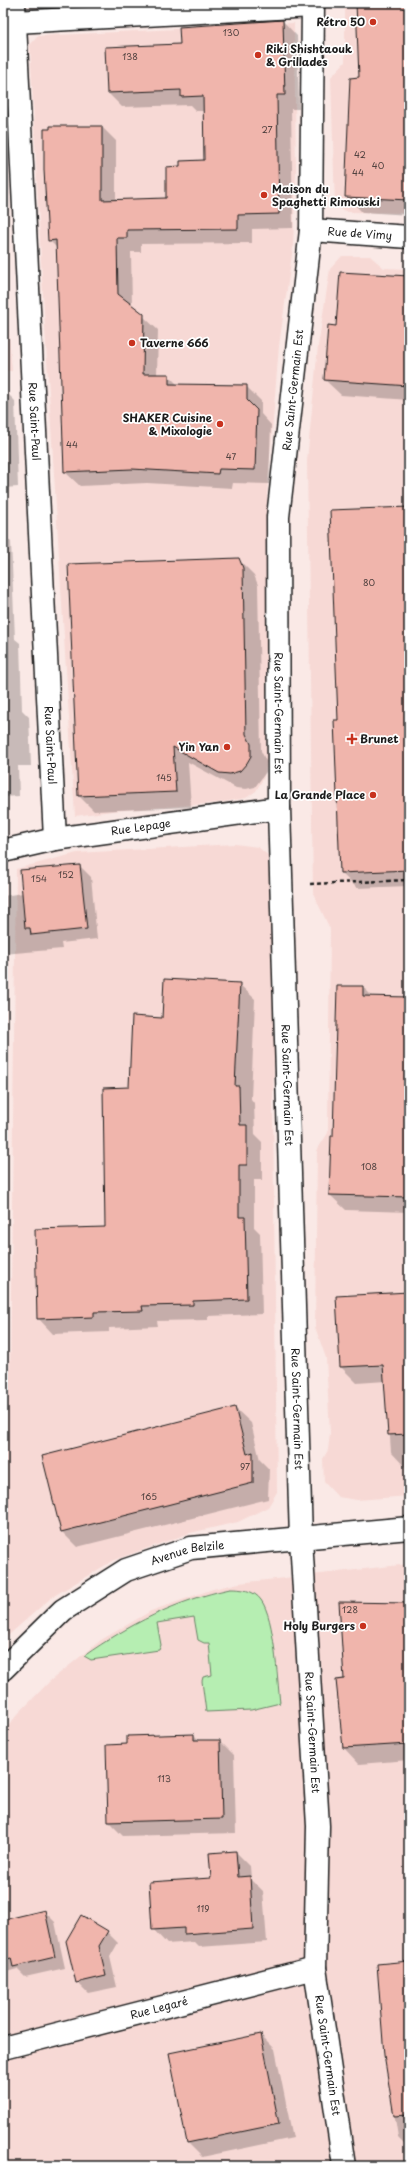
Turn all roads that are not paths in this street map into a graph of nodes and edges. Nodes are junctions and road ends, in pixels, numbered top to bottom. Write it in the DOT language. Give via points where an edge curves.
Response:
graph roads {
  1 [pos="313,4"];
  2 [pos="14,12"];
  3 [pos="311,230"];
  4 [pos="409,237"];
  5 [pos="279,808"];
  6 [pos="55,839"];
  7 [pos="3,851"];
  8 [pos="409,1528"];
  9 [pos="301,1539"];
  10 [pos="3,1670"];
  11 [pos="315,1968"];
  12 [pos="3,2048"];
  13 [pos="344,2166"];
  1 -- 2 [label="street"];
  1 -- 3 [label="street, Rue Saint-Germain Est"];
  2 -- 6 [label="street, Rue Saint-Paul"];
  3 -- 4 [label="street, Rue de Vimy"];
  3 -- 5 [label="street, Rue Saint-Germain Est" via="278,517"];
  5 -- 6 [label="street, Rue Lepage"];
  5 -- 9 [label="street, Rue Saint-Germain Est"];
  6 -- 7 [label="street, Rue Lepage"];
  8 -- 9 [label="street, Avenue Belzile"];
  9 -- 10 [label="street, Avenue Belzile" via="191,1548 126,1570 63,1610"];
  9 -- 11 [label="street, Rue Saint-Germain Est" via="318,1826"];
  11 -- 12 [label="street, Rue Legaré"];
  11 -- 13 [label="street, Rue Saint-Germain Est"];
}
